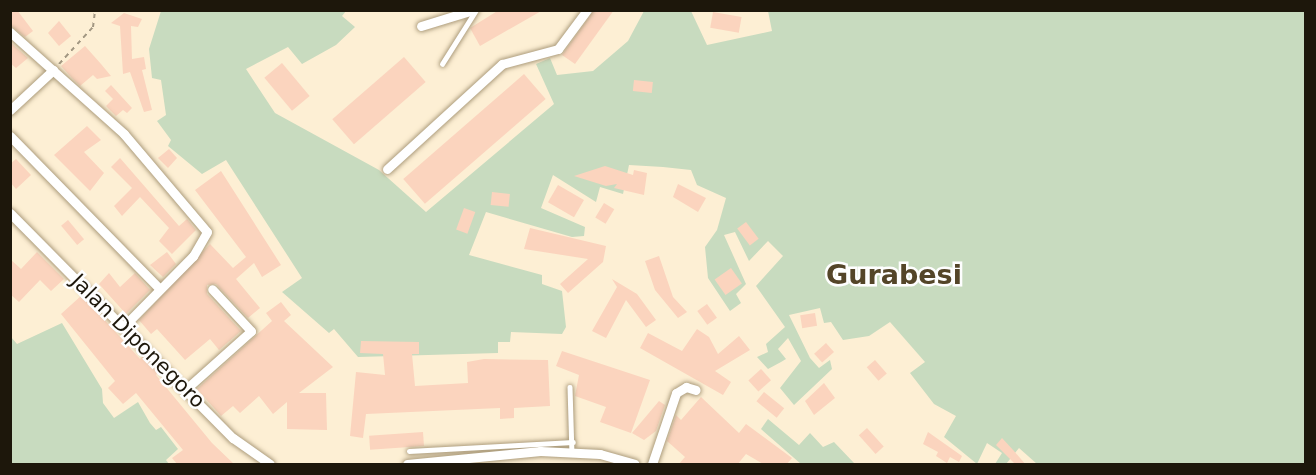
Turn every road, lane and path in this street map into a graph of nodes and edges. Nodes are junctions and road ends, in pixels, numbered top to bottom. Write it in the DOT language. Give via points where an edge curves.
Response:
graph roads {
  1 [pos="95,10"];
  2 [pos="475,10"];
  3 [pos="587,10"];
  4 [pos="421,26"];
  5 [pos="10,32"];
  6 [pos="442,64"];
  7 [pos="53,70"];
  8 [pos="10,110"];
  9 [pos="10,136"];
  10 [pos="387,169"];
  11 [pos="10,213"];
  12 [pos="160,289"];
  13 [pos="212,289"];
  14 [pos="125,325"];
  15 [pos="570,387"];
  16 [pos="186,389"];
  17 [pos="696,390"];
  18 [pos="573,442"];
  19 [pos="409,451"];
  20 [pos="577,454"];
  21 [pos="270,465"];
  22 [pos="407,465"];
  23 [pos="580,465"];
  24 [pos="635,465"];
  25 [pos="652,465"];
  1 -- 7 [label="path" via="93,27"];
  2 -- 4 [label="street"];
  2 -- 6 [label="lane"];
  3 -- 10 [label="street" via="558,49 502,64"];
  5 -- 7 [label="street"];
  7 -- 8 [label="street"];
  7 -- 12 [label="street" via="124,134 207,232 204,244"];
  9 -- 12 [label="street"];
  11 -- 14 [label="street, Jalan Diponegoro"];
  12 -- 14 [label="street"];
  13 -- 16 [label="street" via="251,331"];
  14 -- 16 [label="street, Jalan Diponegoro"];
  15 -- 18 [label="lane"];
  16 -- 21 [label="street, Jalan Diponegoro" via="234,438"];
  17 -- 25 [label="street" via="686,387 676,393"];
  18 -- 19 [label="lane"];
  18 -- 20 [label="lane"];
  20 -- 22 [label="street" via="492,452"];
  20 -- 23 [label="street"];
  20 -- 24 [label="street"];
}
